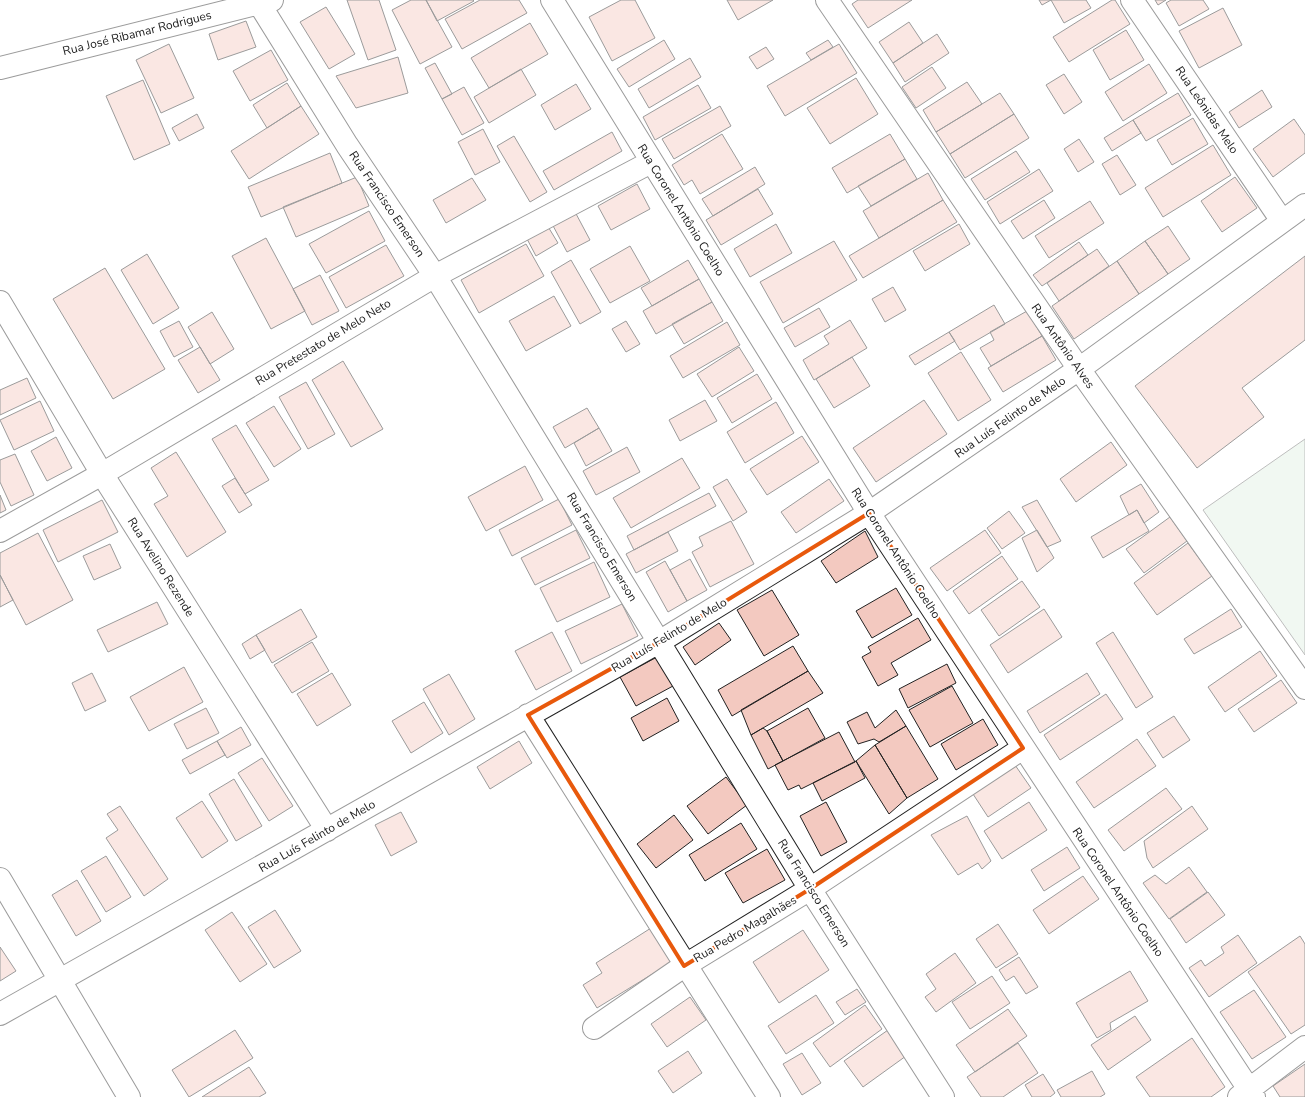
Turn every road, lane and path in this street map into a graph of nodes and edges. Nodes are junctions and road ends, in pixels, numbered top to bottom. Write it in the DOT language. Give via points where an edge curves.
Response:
graph roads {
  1 [pos="552,0"];
  2 [pos="827,0"];
  3 [pos="1132,0"];
  4 [pos="263,1"];
  5 [pos="0,68"];
  6 [pos="651,162"];
  7 [pos="1305,205"];
  8 [pos="1282,221"];
  9 [pos="435,276"];
  10 [pos="0,302"];
  11 [pos="1079,369"];
  12 [pos="102,474"];
  13 [pos="869,513"];
  14 [pos="0,531"];
  15 [pos="659,642"];
  16 [pos="1305,688"];
  17 [pos="528,716"];
  18 [pos="1023,748"];
  19 [pos="327,830"];
  20 [pos="0,879"];
  21 [pos="810,889"];
  22 [pos="684,966"];
  23 [pos="59,980"];
  24 [pos="0,1014"];
  25 [pos="594,1028"];
  26 [pos="1305,1047"];
  27 [pos="1247,1094"];
  28 [pos="129,1097"];
  29 [pos="769,1097"];
  30 [pos="943,1097"];
  1 -- 6 [label="street, Rua Coronel Antônio Coelho"];
  2 -- 11 [label="street, Rua Antônio Alves"];
  3 -- 8 [label="street, Rua Leônidas Melo"];
  4 -- 5 [label="street, Rua José Ribamar Rodrigues"];
  4 -- 9 [label="street, Rua Francisco Emerson" via="347,145"];
  6 -- 9 [label="street, Rua Pretestato de Melo Neto"];
  6 -- 13 [label="street, Rua Coronel Antônio Coelho"];
  7 -- 8 [label="street, Rua Luís Felinto de Melo"];
  8 -- 11 [label="street, Rua Luís Felinto de Melo"];
  9 -- 12 [label="street, Rua Pretestato de Melo Neto"];
  9 -- 15 [label="street, Rua Francisco Emerson"];
  10 -- 12 [label="street, Rua Avelino Rezende"];
  11 -- 13 [label="street, Rua Luís Felinto de Melo"];
  11 -- 16 [label="street, Rua Antônio Alves"];
  12 -- 14 [label="street, Rua Pretestato de Melo Neto"];
  12 -- 19 [label="street, Rua Avelino Rezende"];
  13 -- 15 [label="street, Rua Luís Felinto de Melo"];
  13 -- 18 [label="street, Rua Coronel Antônio Coelho"];
  15 -- 17 [label="street, Rua Luís Felinto de Melo"];
  15 -- 21 [label="street, Rua Francisco Emerson"];
  17 -- 19 [label="street, Rua Luís Felinto de Melo"];
  17 -- 22 [label="street"];
  18 -- 21 [label="street, Rua Pedro Magalhães"];
  18 -- 27 [label="street, Rua Coronel Antônio Coelho"];
  19 -- 23 [label="street, Rua Luís Felinto de Melo"];
  20 -- 23 [label="street"];
  21 -- 22 [label="street, Rua Pedro Magalhães"];
  21 -- 30 [label="street, Rua Francisco Emerson"];
  22 -- 25 [label="street, Rua Pedro Magalhães"];
  22 -- 29 [label="street"];
  23 -- 24 [label="street, Rua Luís Felinto de Melo"];
  23 -- 28 [label="street"];
  26 -- 27 [label="street"];
}
